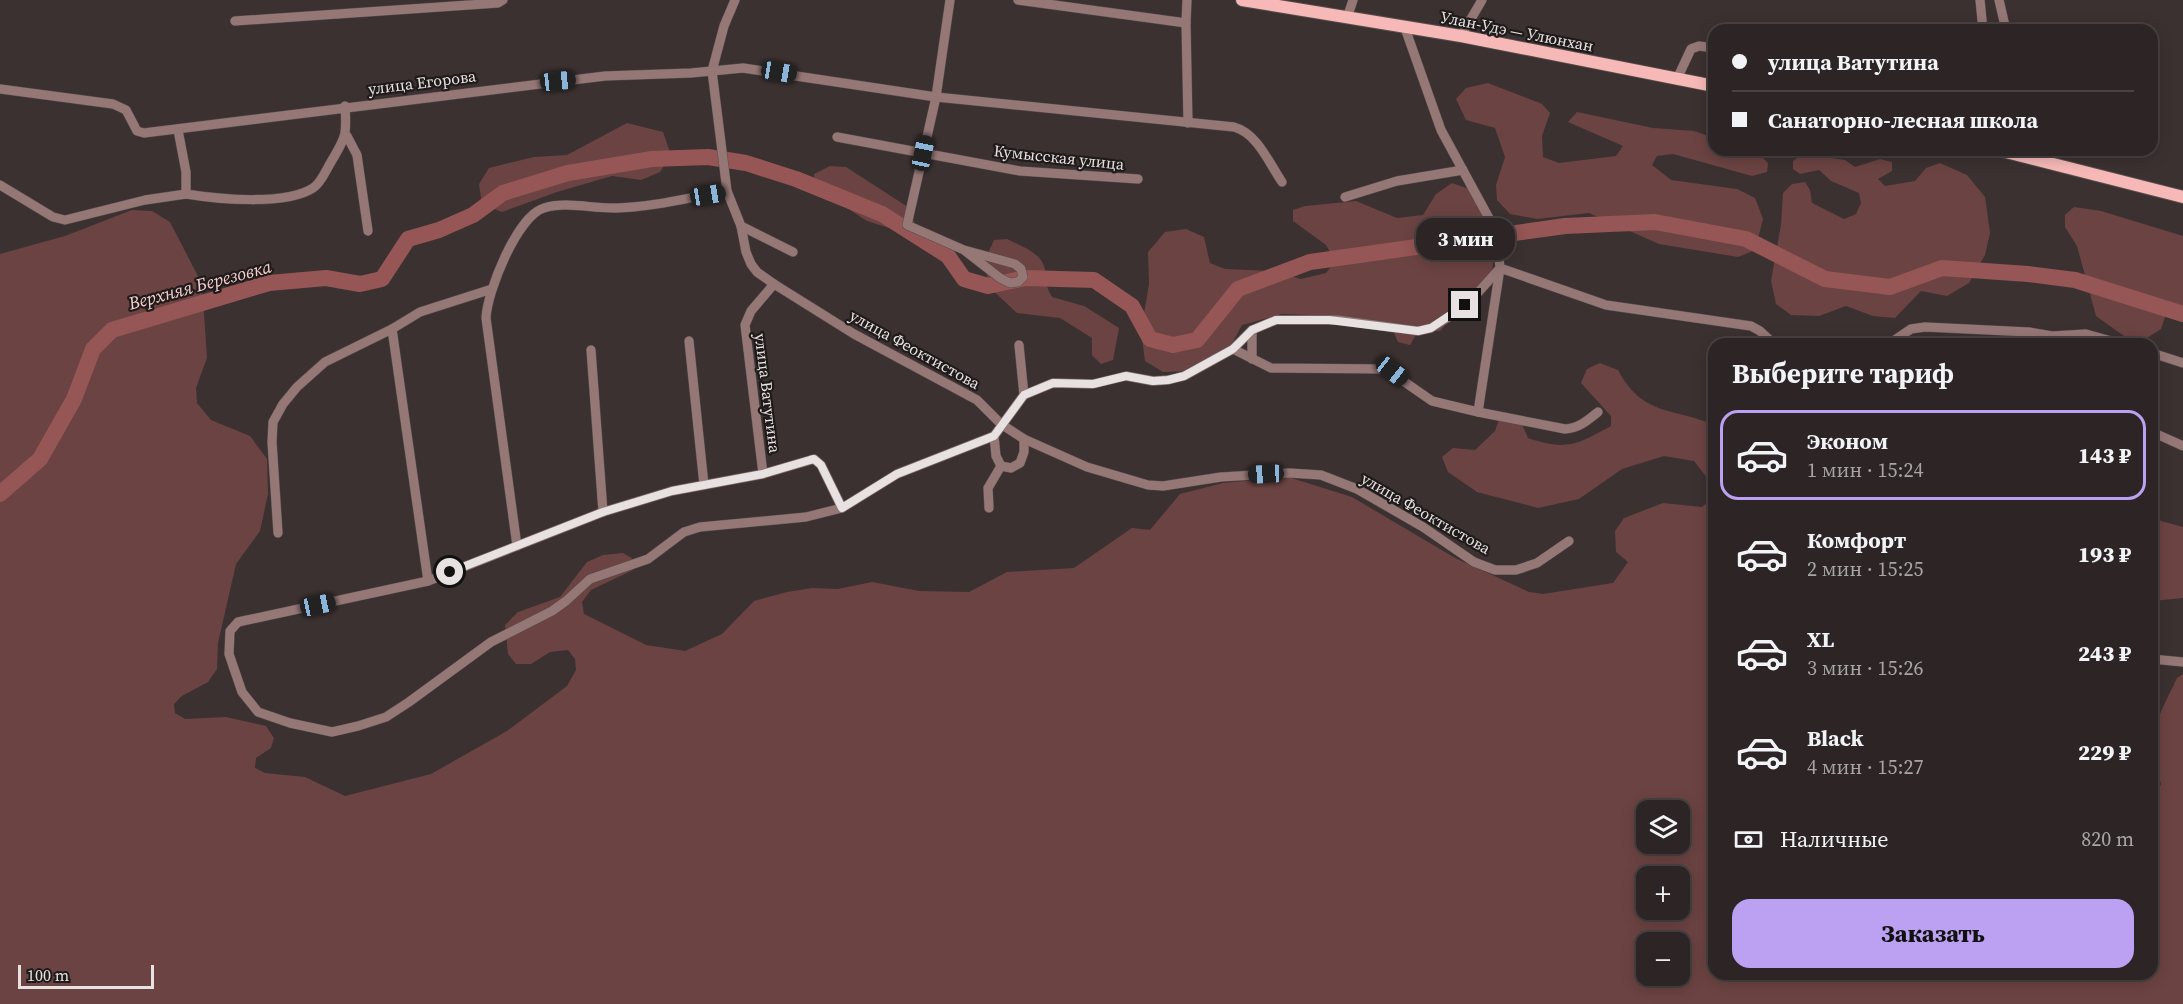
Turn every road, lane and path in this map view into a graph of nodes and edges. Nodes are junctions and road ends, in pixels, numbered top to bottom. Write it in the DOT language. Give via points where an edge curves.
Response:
graph roads {
  1 [pos="503,0"];
  2 [pos="735,0"];
  3 [pos="950,0"];
  4 [pos="1018,0"];
  5 [pos="1188,0"];
  6 [pos="1242,0"];
  7 [pos="1353,0"];
  8 [pos="1482,0"];
  9 [pos="1980,0"];
  10 [pos="1999,0"];
  11 [pos="1347,18"];
  12 [pos="235,21"];
  13 [pos="1186,22"];
  14 [pos="1982,24"];
  15 [pos="2005,24"];
  16 [pos="1405,28"];
  17 [pos="1461,36"];
  18 [pos="1708,47"];
  19 [pos="711,71"];
  20 [pos="1677,79"];
  21 [pos="1708,85"];
  22 [pos="0,89"];
  23 [pos="936,97"];
  24 [pos="345,106"];
  25 [pos="1188,123"];
  26 [pos="178,130"];
  27 [pos="347,136"];
  28 [pos="837,137"];
  29 [pos="923,153"];
  30 [pos="2033,156"];
  31 [pos="1462,170"];
  32 [pos="1138,179"];
  33 [pos="1282,182"];
  34 [pos="0,185"];
  35 [pos="726,191"];
  36 [pos="186,194"];
  37 [pos="1345,197"];
  38 [pos="2183,197"];
  39 [pos="741,226"];
  40 [pos="368,231"];
  41 [pos="964,250"];
  42 [pos="792,252"];
  43 [pos="1500,268"];
  44 [pos="774,284"];
  45 [pos="492,289"];
  46 [pos="392,329"];
  47 [pos="1252,330"];
  48 [pos="2052,336"];
  49 [pos="1768,338"];
  50 [pos="1898,338"];
  51 [pos="2100,338"];
  52 [pos="689,341"];
  53 [pos="1019,345"];
  54 [pos="1233,349"];
  55 [pos="591,350"];
  56 [pos="2158,355"];
  57 [pos="1252,358"];
  58 [pos="2183,363"];
  59 [pos="1024,395"];
  60 [pos="1478,412"];
  61 [pos="1598,412"];
  62 [pos="1001,424"];
  63 [pos="2158,435"];
  64 [pos="994,436"];
  65 [pos="1024,439"];
  66 [pos="2183,446"];
  67 [pos="1001,466"];
  68 [pos="763,474"];
  69 [pos="704,485"];
  70 [pos="842,508"];
  71 [pos="988,508"];
  72 [pos="603,512"];
  73 [pos="278,534"];
  74 [pos="1569,541"];
  75 [pos="517,546"];
  76 [pos="428,581"];
  77 [pos="2158,660"];
  78 [pos="2183,662"];
  1 -- 12 [label="street"];
  2 -- 19 [label="street, улица Феоктистова"];
  3 -- 23 [label="street"];
  4 -- 13 [label="street"];
  5 -- 13 [label="street"];
  6 -- 11 [label="main road, Улан-Удэ — Улюнхан"];
  7 -- 11 [label="street"];
  8 -- 17 [label="street"];
  9 -- 14 [label="street"];
  10 -- 15 [label="street"];
  11 -- 16 [label="main road, Улан-Удэ — Улюнхан"];
  13 -- 25 [label="street"];
  16 -- 17 [label="main road, Улан-Удэ — Улюнхан"];
  16 -- 31 [label="street" via="1431,107"];
  17 -- 20 [label="main road, Улан-Удэ — Улюнхан"];
  18 -- 20 [label="street" via="1691,48"];
  19 -- 23 [label="street, улица Егорова" via="756,68"];
  19 -- 24 [label="street, улица Егорова" via="605,76"];
  19 -- 35 [label="street, улица Феоктистова"];
  20 -- 21 [label="main road, Улан-Удэ — Улюнхан"];
  22 -- 26 [label="street, улица Егорова" via="120,106 137,131 144,133"];
  23 -- 25 [label="street, улица Егорова"];
  23 -- 29 [label="street"];
  24 -- 26 [label="street, улица Егорова"];
  24 -- 27 [label="street"];
  25 -- 33 [label="street, улица Егорова" via="1244,130"];
  26 -- 36 [label="street"];
  27 -- 36 [label="street" via="320,181 300,193 237,200"];
  27 -- 40 [label="street" via="357,155"];
  28 -- 29 [label="street, Кумысская улица"];
  29 -- 32 [label="street, Кумысская улица" via="1036,173"];
  29 -- 41 [label="street" via="907,225"];
  30 -- 38 [label="main road"];
  31 -- 37 [label="street" via="1397,181"];
  31 -- 43 [label="street" via="1491,222"];
  34 -- 36 [label="street" via="53,217 65,220"];
  35 -- 39 [label="street, улица Феоктистова"];
  35 -- 45 [label="street" via="632,207 543,208 522,224"];
  39 -- 42 [label="street"];
  39 -- 44 [label="street, улица Феоктистова" via="751,264"];
  41 -- 41 [label="street" via="1015,264 1023,277 1010,283"];
  43 -- 47 [label="street" via="1474,297 1431,328 1418,331 1329,320 1276,320"];
  43 -- 49 [label="street" via="1606,304 1751,326"];
  43 -- 60 [label="street"];
  44 -- 62 [label="street, улица Феоктистова" via="854,334 977,400"];
  44 -- 68 [label="street, улица Ватутина" via="751,311 745,325"];
  45 -- 46 [label="street" via="427,309"];
  45 -- 75 [label="street" via="486,303 486,318"];
  46 -- 73 [label="street" via="325,362 283,404 273,422 272,442"];
  46 -- 76 [label="street"];
  47 -- 54 [label="street"];
  47 -- 57 [label="street"];
  48 -- 50 [label="street" via="1925,327 1911,329"];
  48 -- 51 [label="street" via="2086,334"];
  52 -- 69 [label="street"];
  53 -- 59 [label="street"];
  54 -- 57 [label="street"];
  54 -- 59 [label="street" via="1184,376 1168,380 1126,376 1093,384 1053,383"];
  55 -- 72 [label="street"];
  56 -- 58 [label="street"];
  57 -- 60 [label="street" via="1279,369 1386,369 1432,400"];
  59 -- 62 [label="street"];
  60 -- 61 [label="street" via="1565,429 1584,424"];
  62 -- 64 [label="street"];
  62 -- 65 [label="street, улица Феоктистова"];
  63 -- 66 [label="street"];
  64 -- 67 [label="street"];
  64 -- 70 [label="street" via="897,474"];
  65 -- 67 [label="street" via="1020,463 1011,468"];
  65 -- 74 [label="street, улица Феоктистова" via="1087,467 1148,485 1266,474 1321,475 1357,489 1474,562 1495,570 1516,570 1537,563"];
  67 -- 71 [label="street" via="988,488"];
  68 -- 69 [label="street, улица Ватутина"];
  68 -- 70 [label="street" via="814,459 821,465"];
  69 -- 72 [label="street, улица Ватутина"];
  70 -- 76 [label="street, улица Ватутина" via="684,532 648,559 590,579 566,601 491,642 386,717 358,726 332,732 290,723 258,712 242,692 229,654 230,631 238,622"];
  72 -- 75 [label="street, улица Ватутина"];
  75 -- 76 [label="street, улица Ватутина"];
  77 -- 78 [label="street"];
}
